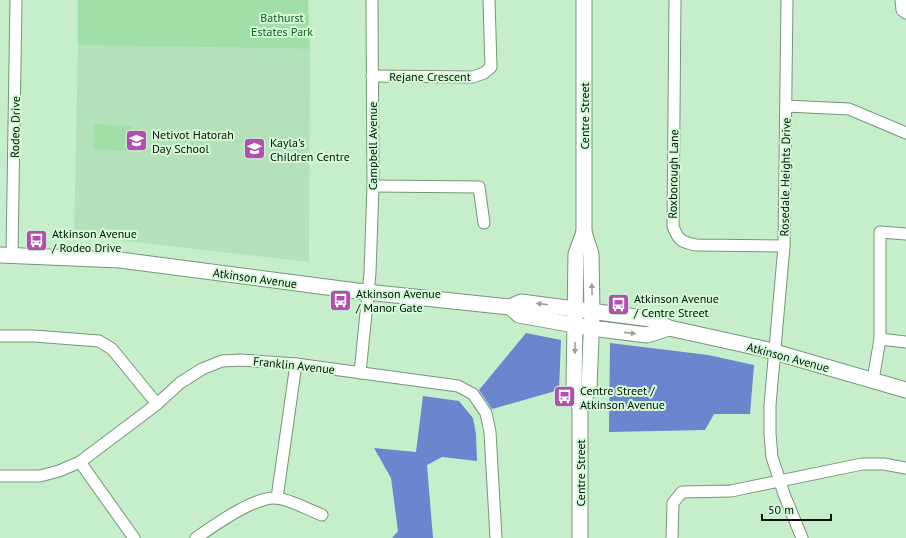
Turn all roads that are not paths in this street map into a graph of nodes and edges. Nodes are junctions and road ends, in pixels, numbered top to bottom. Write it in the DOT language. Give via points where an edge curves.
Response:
graph roads {
  1 [pos="16,0"];
  2 [pos="372,0"];
  3 [pos="489,0"];
  4 [pos="584,0"];
  5 [pos="675,0"];
  6 [pos="787,0"];
  7 [pos="901,0"];
  8 [pos="906,13"];
  9 [pos="372,76"];
  10 [pos="786,106"];
  11 [pos="906,133"];
  12 [pos="373,186"];
  13 [pos="484,223"];
  14 [pos="584,232"];
  15 [pos="906,234"];
  16 [pos="784,246"];
  17 [pos="6,255"];
  18 [pos="369,292"];
  19 [pos="510,307"];
  20 [pos="575,309"];
  21 [pos="592,312"];
  22 [pos="575,325"];
  23 [pos="591,328"];
  24 [pos="669,328"];
  25 [pos="0,336"];
  26 [pos="880,340"];
  27 [pos="906,342"];
  28 [pos="776,353"];
  29 [pos="296,364"];
  30 [pos="360,373"];
  31 [pos="873,380"];
  32 [pos="906,390"];
  33 [pos="157,404"];
  34 [pos="580,408"];
  35 [pos="80,462"];
  36 [pos="906,468"];
  37 [pos="0,476"];
  38 [pos="781,482"];
  39 [pos="277,498"];
  40 [pos="322,515"];
  41 [pos="134,538"];
  42 [pos="196,538"];
  43 [pos="496,538"];
  44 [pos="580,538"];
  45 [pos="672,538"];
  46 [pos="802,538"];
  1 -- 17 [label="street, Rodeo Drive"];
  2 -- 9 [label="street, Campbell Avenue"];
  3 -- 9 [label="street, Rejane Crescent" via="490,67 484,73 473,77"];
  4 -- 14 [label="street, Centre Street"];
  5 -- 16 [label="street, Roxborough Lane" via="673,226 676,234 682,242 696,245"];
  6 -- 10 [label="street, Rosedale Heights Drive"];
  7 -- 8 [label="street" via="902,10"];
  9 -- 12 [label="street, Campbell Avenue"];
  10 -- 11 [label="street" via="849,109"];
  10 -- 16 [label="street, Rosedale Heights Drive"];
  12 -- 13 [label="street" via="479,187"];
  12 -- 18 [label="street, Campbell Avenue"];
  14 -- 20 [label="street, Centre Street" via="576,254"];
  21 -- 14 [label="street, Centre Street, one-way" via="591,254"];
  15 -- 26 [label="street" via="880,232"];
  16 -- 28 [label="street, Rosedale Heights Drive"];
  17 -- 18 [label="street, Atkinson Avenue" via="120,260"];
  18 -- 19 [label="street, Atkinson Avenue"];
  18 -- 30 [label="street, Campbell Avenue"];
  20 -- 19 [label="street, Atkinson Avenue, one-way" via="522,302"];
  19 -- 22 [label="street, Atkinson Avenue" via="519,315"];
  20 -- 21 [label="street, Atkinson Avenue"];
  20 -- 22 [label="street, Centre Street"];
  21 -- 23 [label="street, Centre Street"];
  21 -- 24 [label="street, Atkinson Avenue" via="651,319"];
  22 -- 23 [label="street, Atkinson Avenue"];
  22 -- 34 [label="street, Centre Street, one-way" via="574,388"];
  23 -- 24 [label="street, Atkinson Avenue, one-way" via="647,334"];
  23 -- 34 [label="street, Centre Street" via="588,388"];
  24 -- 28 [label="street, Atkinson Avenue"];
  25 -- 33 [label="street" via="99,341 112,349"];
  26 -- 27 [label="street"];
  26 -- 31 [label="street"];
  28 -- 31 [label="street, Atkinson Avenue"];
  28 -- 38 [label="street, Rosedale Heights Drive" via="770,405 770,434 772,457"];
  29 -- 30 [label="street, Franklin Avenue"];
  29 -- 33 [label="street, Franklin Avenue" via="222,361 202,369 180,383"];
  29 -- 39 [label="street"];
  30 -- 43 [label="street, Franklin Avenue" via="458,386 473,394 486,413 490,432"];
  31 -- 32 [label="street, Atkinson Avenue"];
  33 -- 35 [label="street, Franklin Avenue"];
  34 -- 44 [label="street, Centre Street"];
  35 -- 37 [label="street, Franklin Avenue" via="40,476"];
  35 -- 41 [label="street"];
  36 -- 38 [label="street" via="862,464"];
  38 -- 45 [label="street" via="731,492 682,492 673,503"];
  38 -- 46 [label="street, Rosedale Heights Drive" via="792,518"];
  39 -- 40 [label="street"];
  39 -- 42 [label="street" via="265,499 241,510"];
}
